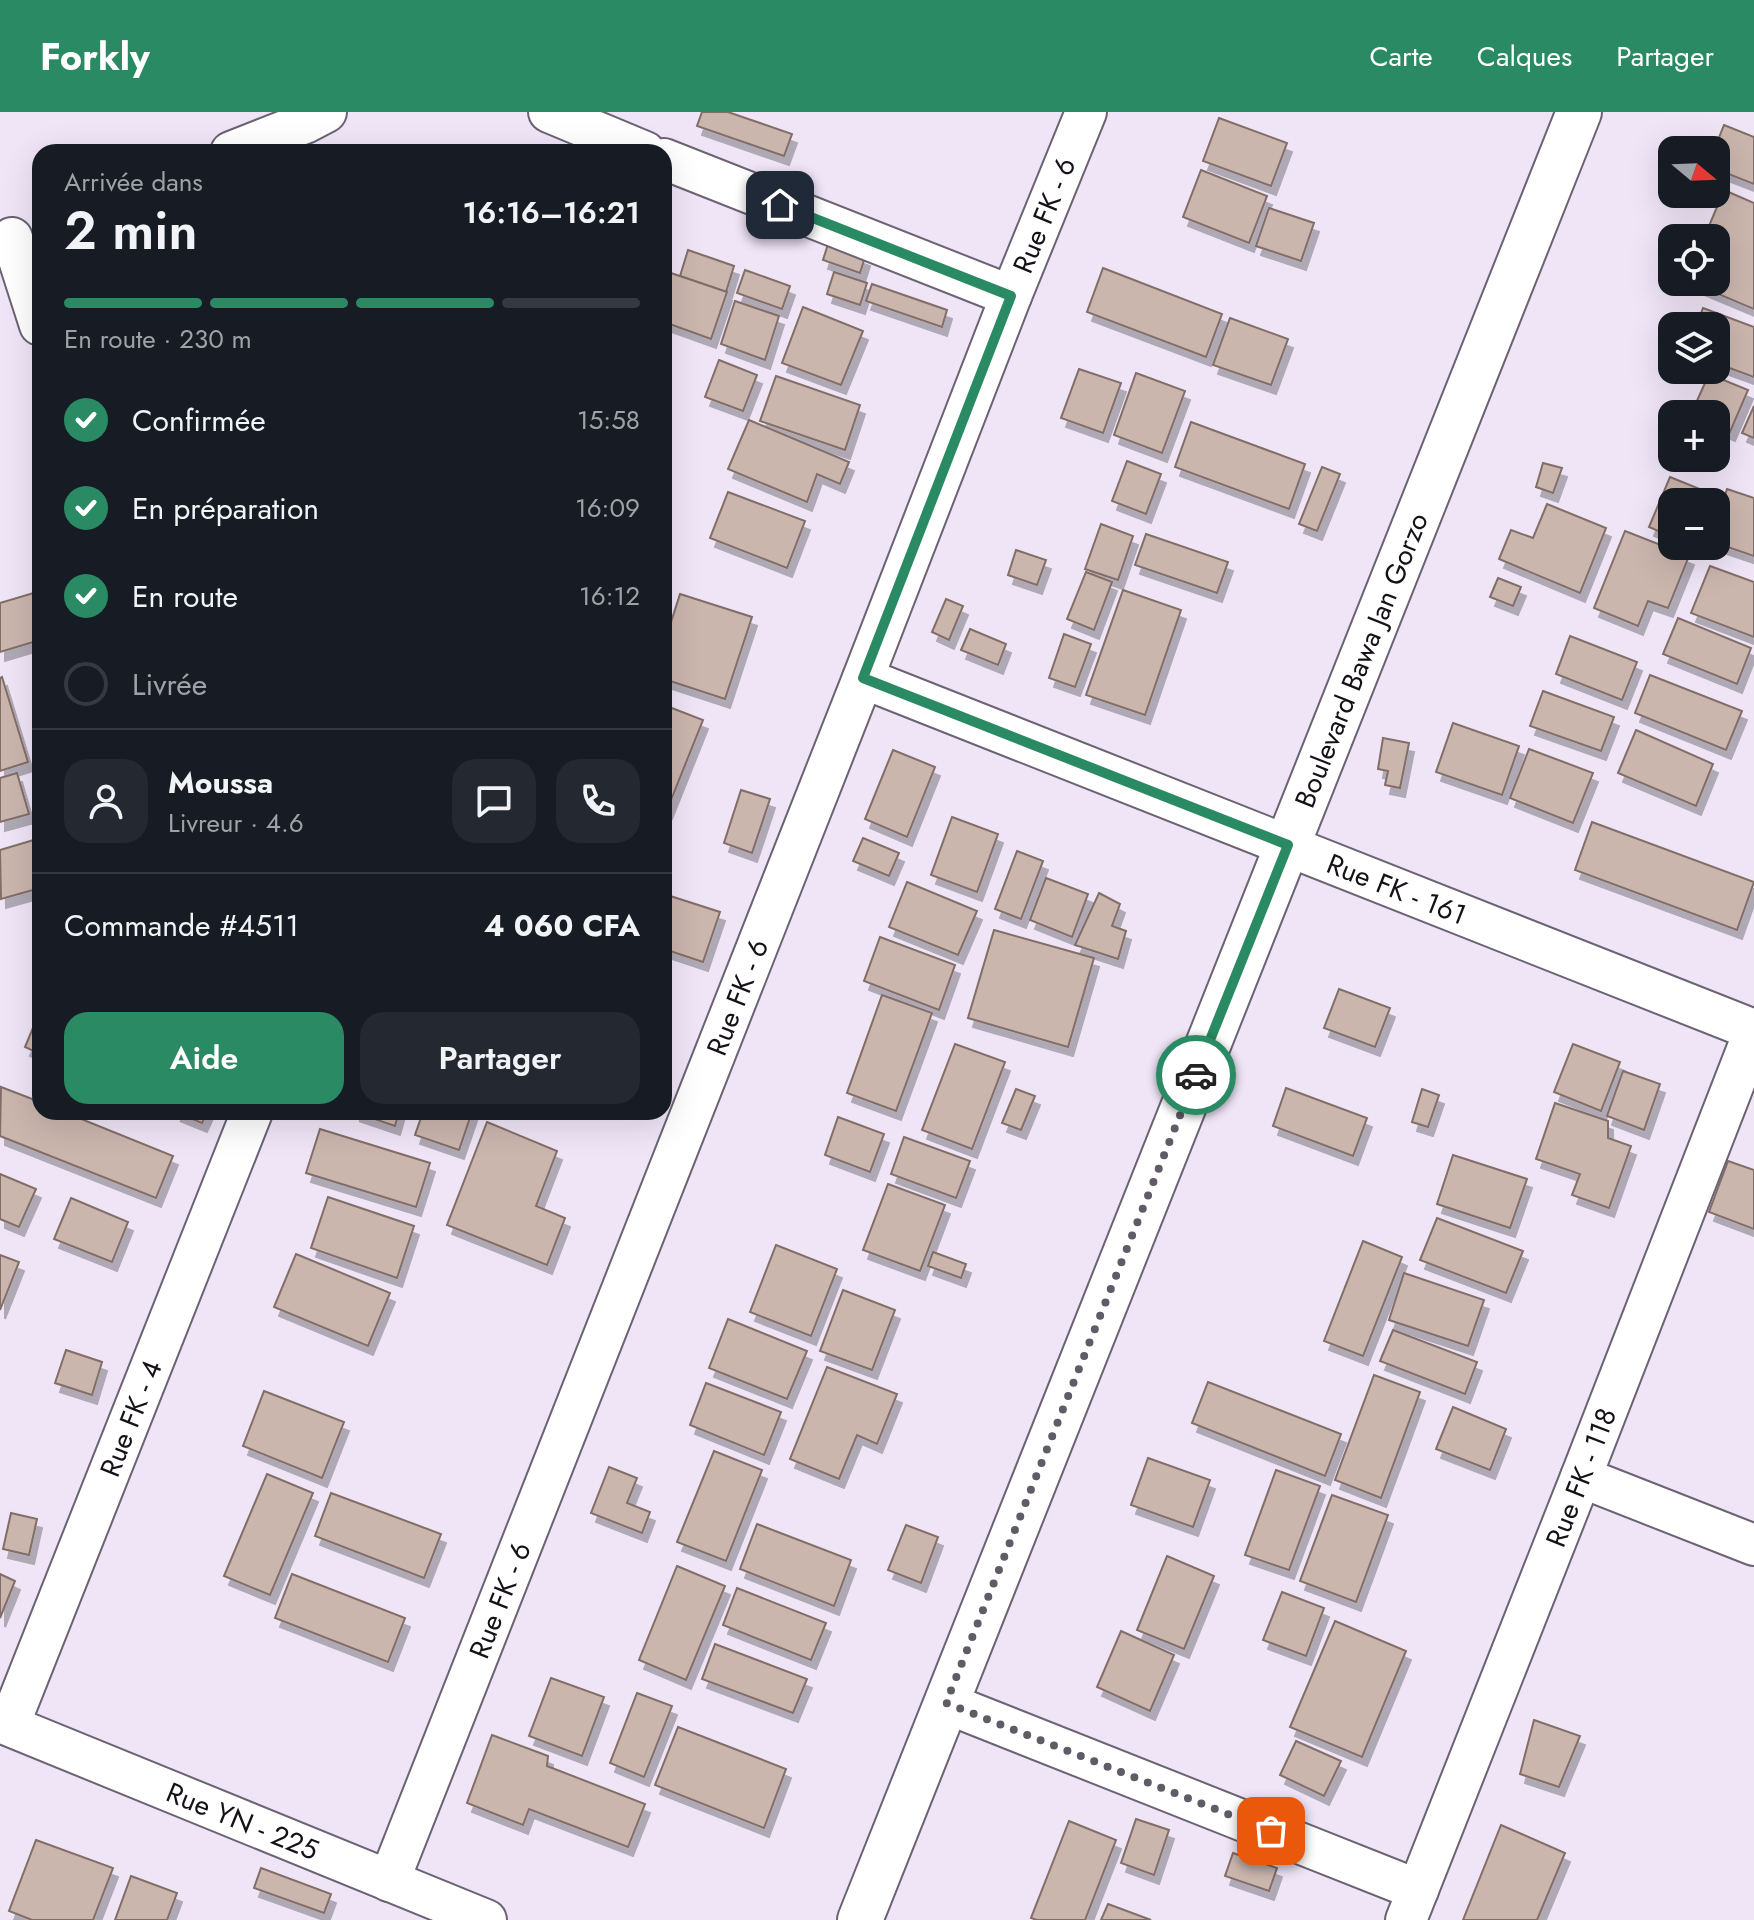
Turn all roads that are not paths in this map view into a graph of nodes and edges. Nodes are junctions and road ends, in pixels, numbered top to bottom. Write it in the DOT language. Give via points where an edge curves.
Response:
graph roads {
  1 [pos="326,112"];
  2 [pos="549,112"];
  3 [pos="1086,112"];
  4 [pos="1579,112"];
  5 [pos="251,144"];
  6 [pos="623,144"];
  7 [pos="672,164"];
  8 [pos="17,235"];
  9 [pos="32,294"];
  10 [pos="1011,296"];
  11 [pos="863,678"];
  12 [pos="1288,845"];
  13 [pos="1754,1031"];
  14 [pos="672,1113"];
  15 [pos="249,1120"];
  16 [pos="669,1120"];
  17 [pos="1581,1477"];
  18 [pos="1754,1545"];
  19 [pos="946,1703"];
  20 [pos="5,1723"];
  21 [pos="389,1881"];
  22 [pos="1412,1905"];
  23 [pos="486,1920"];
  24 [pos="860,1920"];
  1 -- 5 [label="street"];
  2 -- 6 [label="street"];
  3 -- 10 [label="street, Rue FK - 6"];
  4 -- 12 [label="main road, Boulevard Bawa Jan Gorzo"];
  7 -- 10 [label="street"];
  8 -- 9 [label="street"];
  10 -- 11 [label="street, Rue FK - 6"];
  11 -- 12 [label="street, Rue FK - 161"];
  11 -- 14 [label="street, Rue FK - 6"];
  12 -- 13 [label="street, Rue FK - 161"];
  12 -- 19 [label="main road, Boulevard Bawa Jan Gorzo"];
  13 -- 17 [label="street, Rue FK - 118"];
  15 -- 20 [label="street, Rue FK - 4"];
  16 -- 21 [label="street, Rue FK - 6"];
  17 -- 18 [label="street"];
  17 -- 22 [label="street, Rue FK - 118"];
  19 -- 22 [label="street"];
  19 -- 24 [label="main road, Boulevard Bawa Jan Gorzo"];
  20 -- 21 [label="street, Rue YN - 225"];
  21 -- 23 [label="street, Rue YN - 225"];
}
